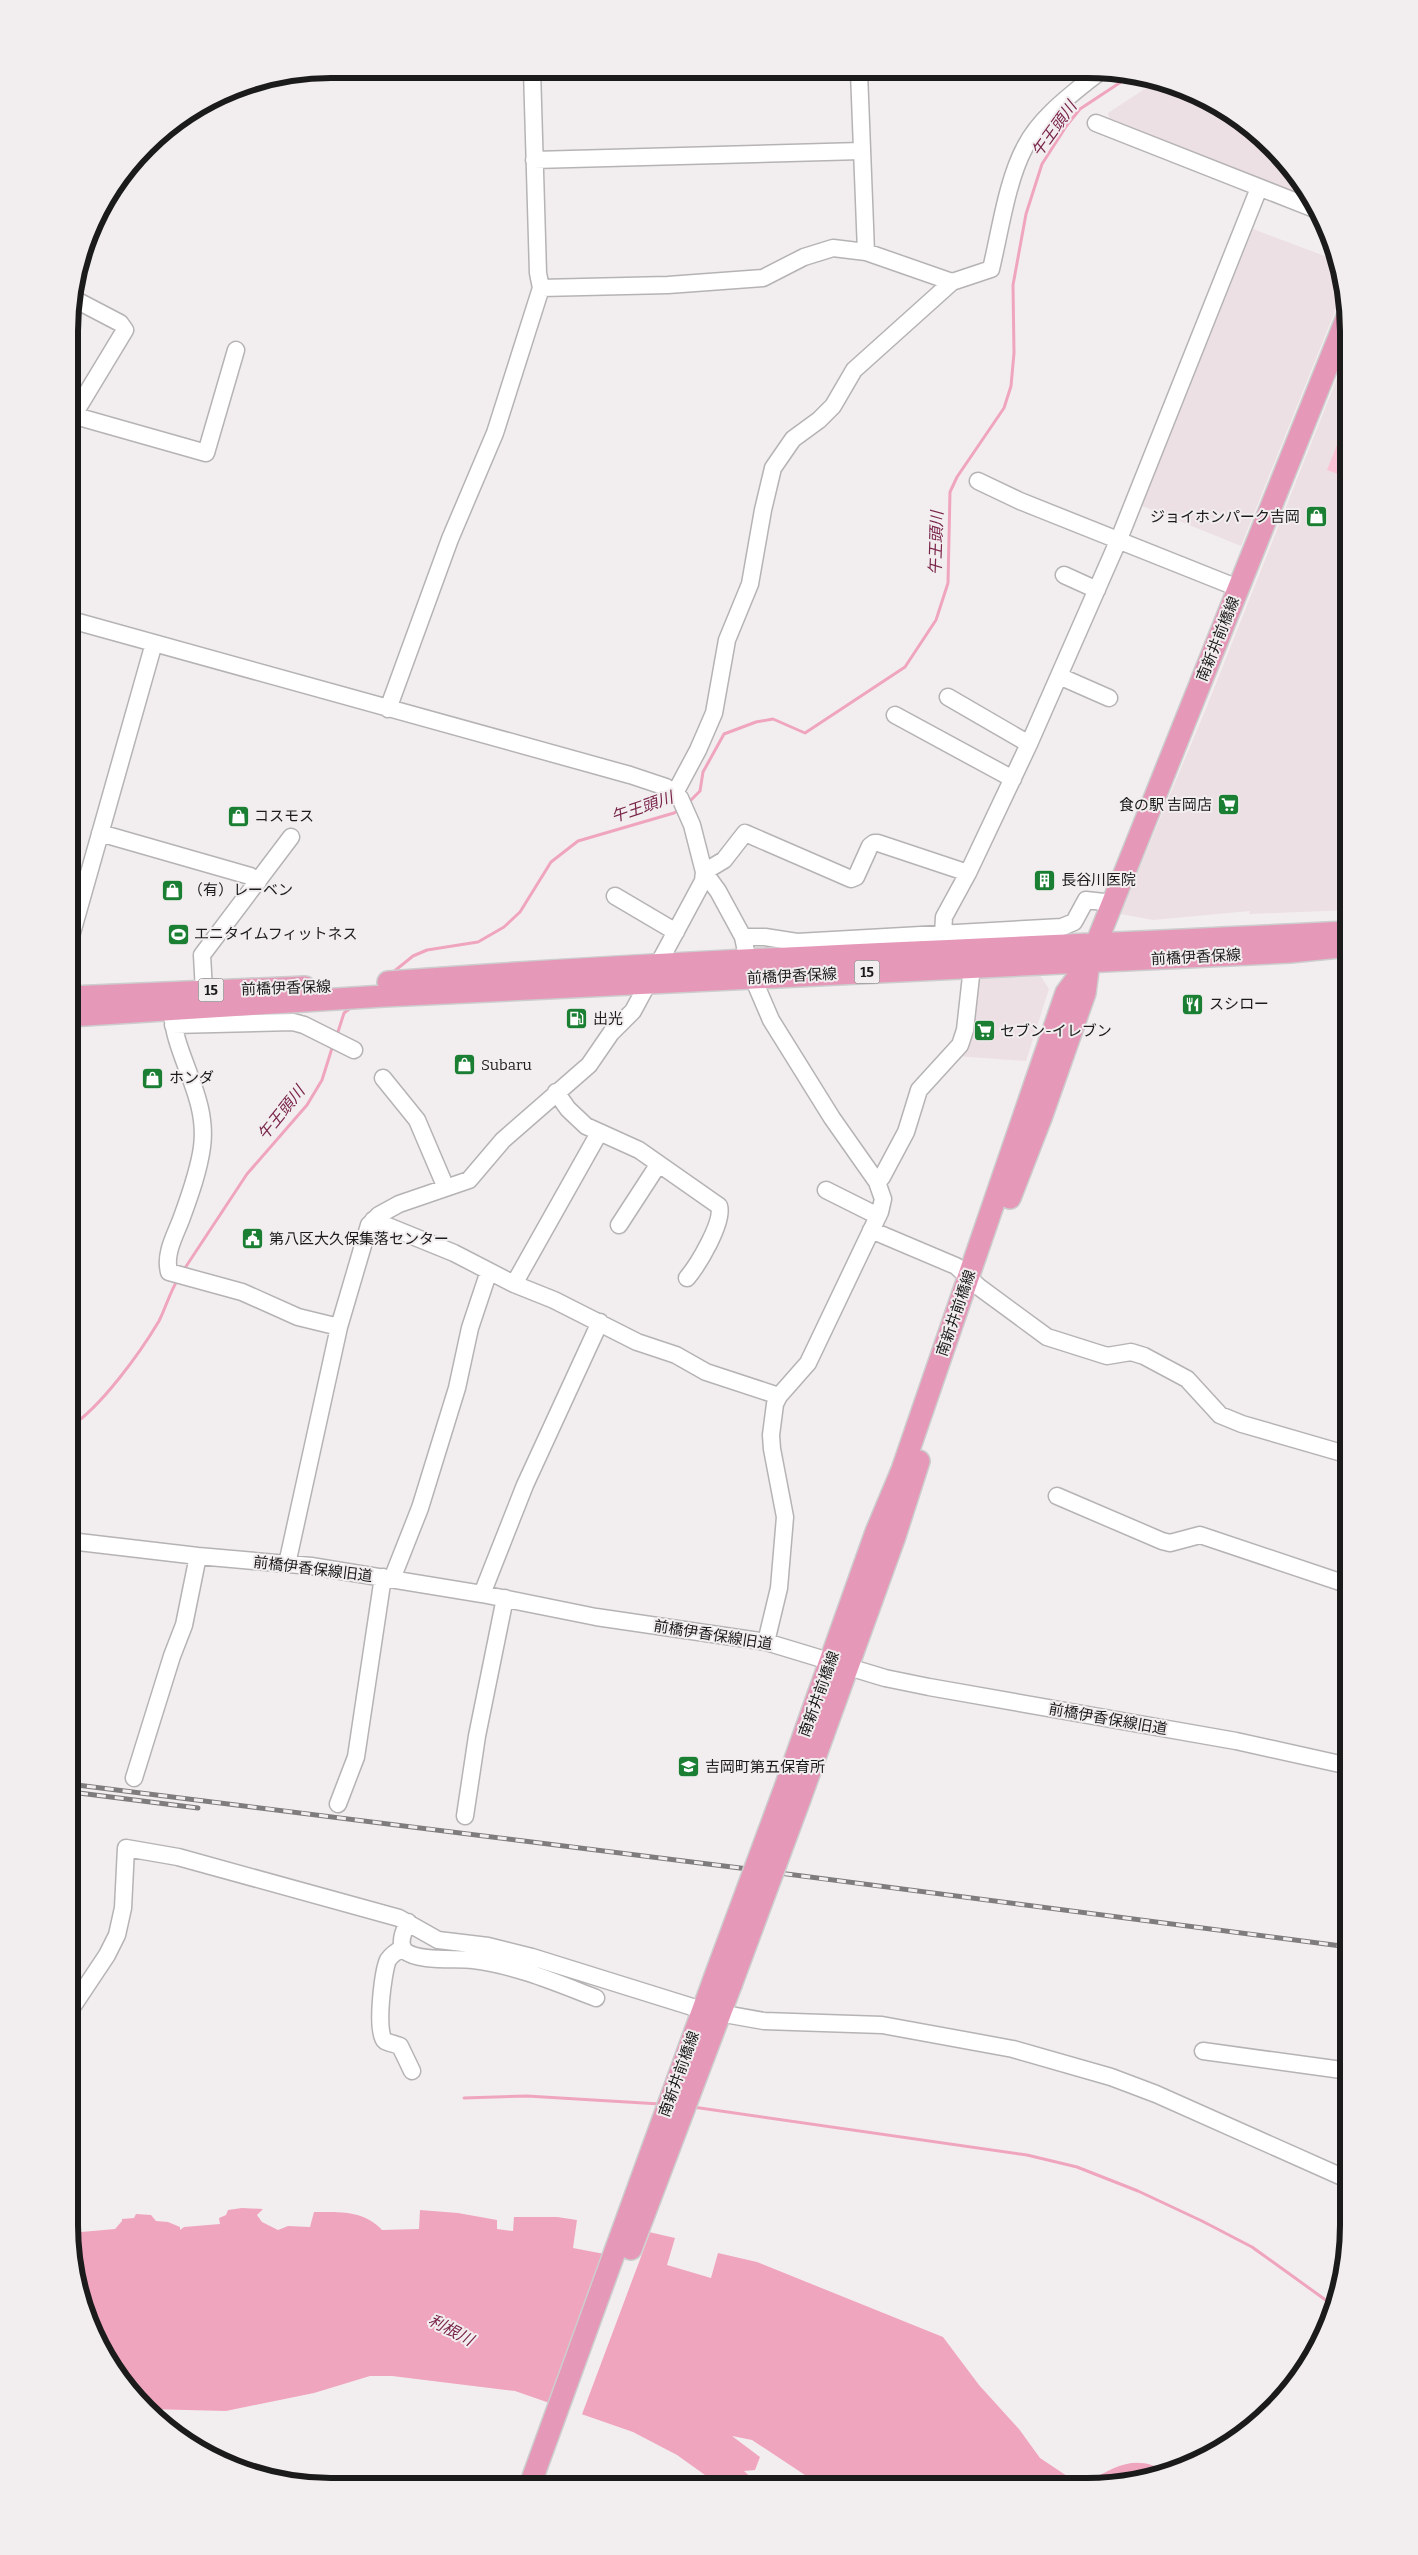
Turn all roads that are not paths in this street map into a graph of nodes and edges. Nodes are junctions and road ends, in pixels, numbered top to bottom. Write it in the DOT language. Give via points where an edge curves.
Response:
graph roads {
  1 [pos="532,78"];
  2 [pos="859,78"];
  3 [pos="1093,78"];
  4 [pos="1096,122"];
  5 [pos="861,151"];
  6 [pos="534,160"];
  7 [pos="1259,188"];
  8 [pos="1308,206"];
  9 [pos="866,252"];
  10 [pos="952,282"];
  11 [pos="541,288"];
  12 [pos="79,303"];
  13 [pos="1340,334"];
  14 [pos="236,350"];
  15 [pos="78,408"];
  16 [pos="78,415"];
  17 [pos="978,481"];
  18 [pos="1119,539"];
  19 [pos="1064,575"];
  20 [pos="1238,588"];
  21 [pos="1097,590"];
  22 [pos="78,622"];
  23 [pos="154,643"];
  24 [pos="1059,676"];
  25 [pos="948,697"];
  26 [pos="1109,698"];
  27 [pos="388,709"];
  28 [pos="896,715"];
  29 [pos="1029,744"];
  30 [pos="1013,779"];
  31 [pos="677,795"];
  32 [pos="100,833"];
  33 [pos="291,837"];
  34 [pos="704,872"];
  35 [pos="968,873"];
  36 [pos="258,882"];
  37 [pos="615,896"];
  38 [pos="1113,903"];
  39 [pos="78,911"];
  40 [pos="676,932"];
  41 [pos="1340,933"];
  42 [pos="943,934"];
  43 [pos="743,937"];
  44 [pos="1340,947"];
  45 [pos="1092,953"];
  46 [pos="658,965"];
  47 [pos="972,967"];
  48 [pos="750,970"];
  49 [pos="647,985"];
  50 [pos="204,991"];
  51 [pos="346,992"];
  52 [pos="78,996"];
  53 [pos="78,1016"];
  54 [pos="172,1017"];
  55 [pos="354,1050"];
  56 [pos="383,1078"];
  57 [pos="556,1092"];
  58 [pos="599,1133"];
  59 [pos="658,1165"];
  60 [pos="877,1182"];
  61 [pos="446,1188"];
  62 [pos="826,1190"];
  63 [pos="373,1220"];
  64 [pos="875,1223"];
  65 [pos="619,1225"];
  66 [pos="489,1271"];
  67 [pos="687,1278"];
  68 [pos="974,1281"];
  69 [pos="514,1284"];
  70 [pos="600,1322"];
  71 [pos="339,1327"];
  72 [pos="779,1396"];
  73 [pos="1340,1452"];
  74 [pos="1058,1496"];
  75 [pos="78,1541"];
  76 [pos="198,1556"];
  77 [pos="287,1564"];
  78 [pos="388,1578"];
  79 [pos="1340,1582"];
  80 [pos="482,1594"];
  81 [pos="505,1598"];
  82 [pos="766,1642"];
  83 [pos="840,1663"];
  84 [pos="1340,1764"];
  85 [pos="134,1778"];
  86 [pos="338,1804"];
  87 [pos="465,1816"];
  88 [pos="408,1922"];
  89 [pos="403,1948"];
  90 [pos="596,1998"];
  91 [pos="78,1999"];
  92 [pos="711,2012"];
  93 [pos="702,2038"];
  94 [pos="1203,2051"];
  95 [pos="1340,2070"];
  96 [pos="412,2071"];
  97 [pos="1340,2176"];
  98 [pos="533,2478"];
  99 [pos="546,2478"];
  1 -- 6 [label="street"];
  2 -- 5 [label="street"];
  3 -- 10 [label="street" via="1067,98 1026,145 1017,164 991,269"];
  4 -- 7 [label="street"];
  5 -- 6 [label="street"];
  5 -- 9 [label="street"];
  6 -- 11 [label="street"];
  7 -- 8 [label="street"];
  7 -- 18 [label="street"];
  9 -- 10 [label="street"];
  9 -- 11 [label="street" via="833,248 804,257 763,278 668,285"];
  10 -- 31 [label="street" via="854,370 833,406 793,439 773,468 750,584 727,640 714,713"];
  11 -- 27 [label="street" via="495,433 450,539"];
  12 -- 15 [label="street" via="120,322 125,330"];
  13 -- 20 [label="main road, 南新井前橋線"];
  14 -- 16 [label="street" via="206,453"];
  17 -- 18 [label="street" via="1020,501"];
  18 -- 20 [label="street"];
  18 -- 21 [label="street"];
  19 -- 21 [label="street"];
  20 -- 38 [label="main road, 南新井前橋線"];
  21 -- 24 [label="street"];
  22 -- 23 [label="street"];
  23 -- 27 [label="street"];
  23 -- 32 [label="street"];
  24 -- 26 [label="street"];
  24 -- 29 [label="street"];
  25 -- 29 [label="street"];
  27 -- 31 [label="street" via="630,775 666,787"];
  28 -- 30 [label="street"];
  29 -- 30 [label="street"];
  30 -- 35 [label="street"];
  31 -- 34 [label="street" via="688,816"];
  32 -- 36 [label="street" via="250,876"];
  32 -- 39 [label="street"];
  33 -- 36 [label="street"];
  34 -- 35 [label="street" via="724,860 745,833 852,879 874,843"];
  34 -- 40 [label="street" via="703,882"];
  34 -- 43 [label="street"];
  35 -- 42 [label="street" via="944,917"];
  36 -- 50 [label="street" via="202,955"];
  37 -- 40 [label="street"];
  38 -- 42 [label="street" via="1086,900 1074,922 1062,927"];
  38 -- 45 [label="main road, 南新井前橋線"];
  40 -- 46 [label="street"];
  41 -- 45 [label="main road, 前橋伊香保線 / 15"];
  42 -- 43 [label="street" via="797,942"];
  43 -- 48 [label="street"];
  44 -- 45 [label="main road, 前橋伊香保線 / 15" via="1290,952"];
  45 -- 47 [label="main road, 前橋伊香保線 / 15"];
  45 -- 48 [label="main road, 前橋伊香保線 / 15"];
  45 -- 68 [label="main road, 南新井前橋線" via="1066,993"];
  46 -- 48 [label="main road, 前橋伊香保線 / 15"];
  46 -- 49 [label="street"];
  46 -- 51 [label="main road, 前橋伊香保線 / 15" via="409,981"];
  47 -- 48 [label="main road, 前橋伊香保線 / 15"];
  47 -- 60 [label="street" via="960,1045 919,1090 906,1132"];
  48 -- 49 [label="main road, 前橋伊香保線 / 15"];
  48 -- 60 [label="street" via="771,1020 832,1118"];
  49 -- 51 [label="main road, 前橋伊香保線 / 15" via="384,996"];
  49 -- 57 [label="street" via="633,1011 611,1034 589,1065"];
  50 -- 51 [label="main road, 前橋伊香保線 / 15"];
  50 -- 52 [label="main road, 前橋伊香保線 / 15"];
  51 -- 54 [label="main road, 前橋伊香保線 / 15"];
  53 -- 54 [label="main road, 前橋伊香保線 / 15"];
  54 -- 55 [label="street" via="293,1022"];
  54 -- 71 [label="street" via="198,1095 202,1146 170,1250 168,1269 172,1273 242,1292 298,1317"];
  56 -- 61 [label="street" via="417,1120"];
  57 -- 58 [label="street" via="575,1116"];
  57 -- 61 [label="street" via="503,1140 469,1180"];
  58 -- 59 [label="street" via="622,1141"];
  58 -- 69 [label="street"];
  59 -- 65 [label="street"];
  59 -- 67 [label="street" via="717,1204 720,1210 718,1224"];
  60 -- 64 [label="street" via="883,1198"];
  61 -- 63 [label="street" via="399,1204"];
  62 -- 64 [label="street"];
  63 -- 66 [label="street" via="416,1236"];
  63 -- 71 [label="street" via="367,1230"];
  64 -- 68 [label="street" via="956,1266"];
  64 -- 72 [label="street" via="808,1363"];
  66 -- 69 [label="street"];
  66 -- 78 [label="street" via="420,1508"];
  68 -- 73 [label="street" via="1047,1337 1107,1356 1130,1352 1144,1356 1187,1379 1220,1415"];
  68 -- 83 [label="main road, 南新井前橋線" via="876,1532"];
  69 -- 70 [label="street"];
  70 -- 72 [label="street" via="637,1342 676,1355 706,1372"];
  70 -- 80 [label="street" via="525,1485"];
  71 -- 77 [label="street"];
  72 -- 82 [label="street" via="771,1435 785,1517 784,1544 779,1588"];
  74 -- 79 [label="street" via="1162,1541 1170,1543 1200,1535"];
  75 -- 76 [label="street, 前橋伊香保線旧道"];
  76 -- 77 [label="street, 前橋伊香保線旧道"];
  76 -- 85 [label="street" via="184,1625"];
  77 -- 78 [label="street, 前橋伊香保線旧道"];
  78 -- 80 [label="street, 前橋伊香保線旧道"];
  78 -- 86 [label="street" via="356,1757"];
  80 -- 81 [label="street, 前橋伊香保線旧道"];
  81 -- 82 [label="street, 前橋伊香保線旧道" via="596,1617"];
  81 -- 87 [label="street" via="477,1736"];
  82 -- 83 [label="street, 前橋伊香保線旧道"];
  83 -- 84 [label="street, 前橋伊香保線旧道" via="929,1688 1236,1741"];
  83 -- 92 [label="main road, 南新井前橋線, bridge"];
  88 -- 89 [label="street" via="402,1938"];
  88 -- 91 [label="street" via="205,1864 126,1848 123,1908 117,1936"];
  88 -- 92 [label="street" via="430,1936 450,1942 488,1946 532,1957"];
  89 -- 90 [label="street" via="423,1957 500,1965"];
  89 -- 96 [label="street" via="395,1951 387,1962 380,2018 383,2038 400,2046"];
  92 -- 93 [label="main road, 南新井前橋線"];
  92 -- 97 [label="street" via="764,2021 882,2025 1013,2049 1111,2077 1156,2094"];
  93 -- 98 [label="main road, 南新井前橋線"];
  93 -- 99 [label="main road, 南新井前橋線"];
  94 -- 95 [label="street"];
}
